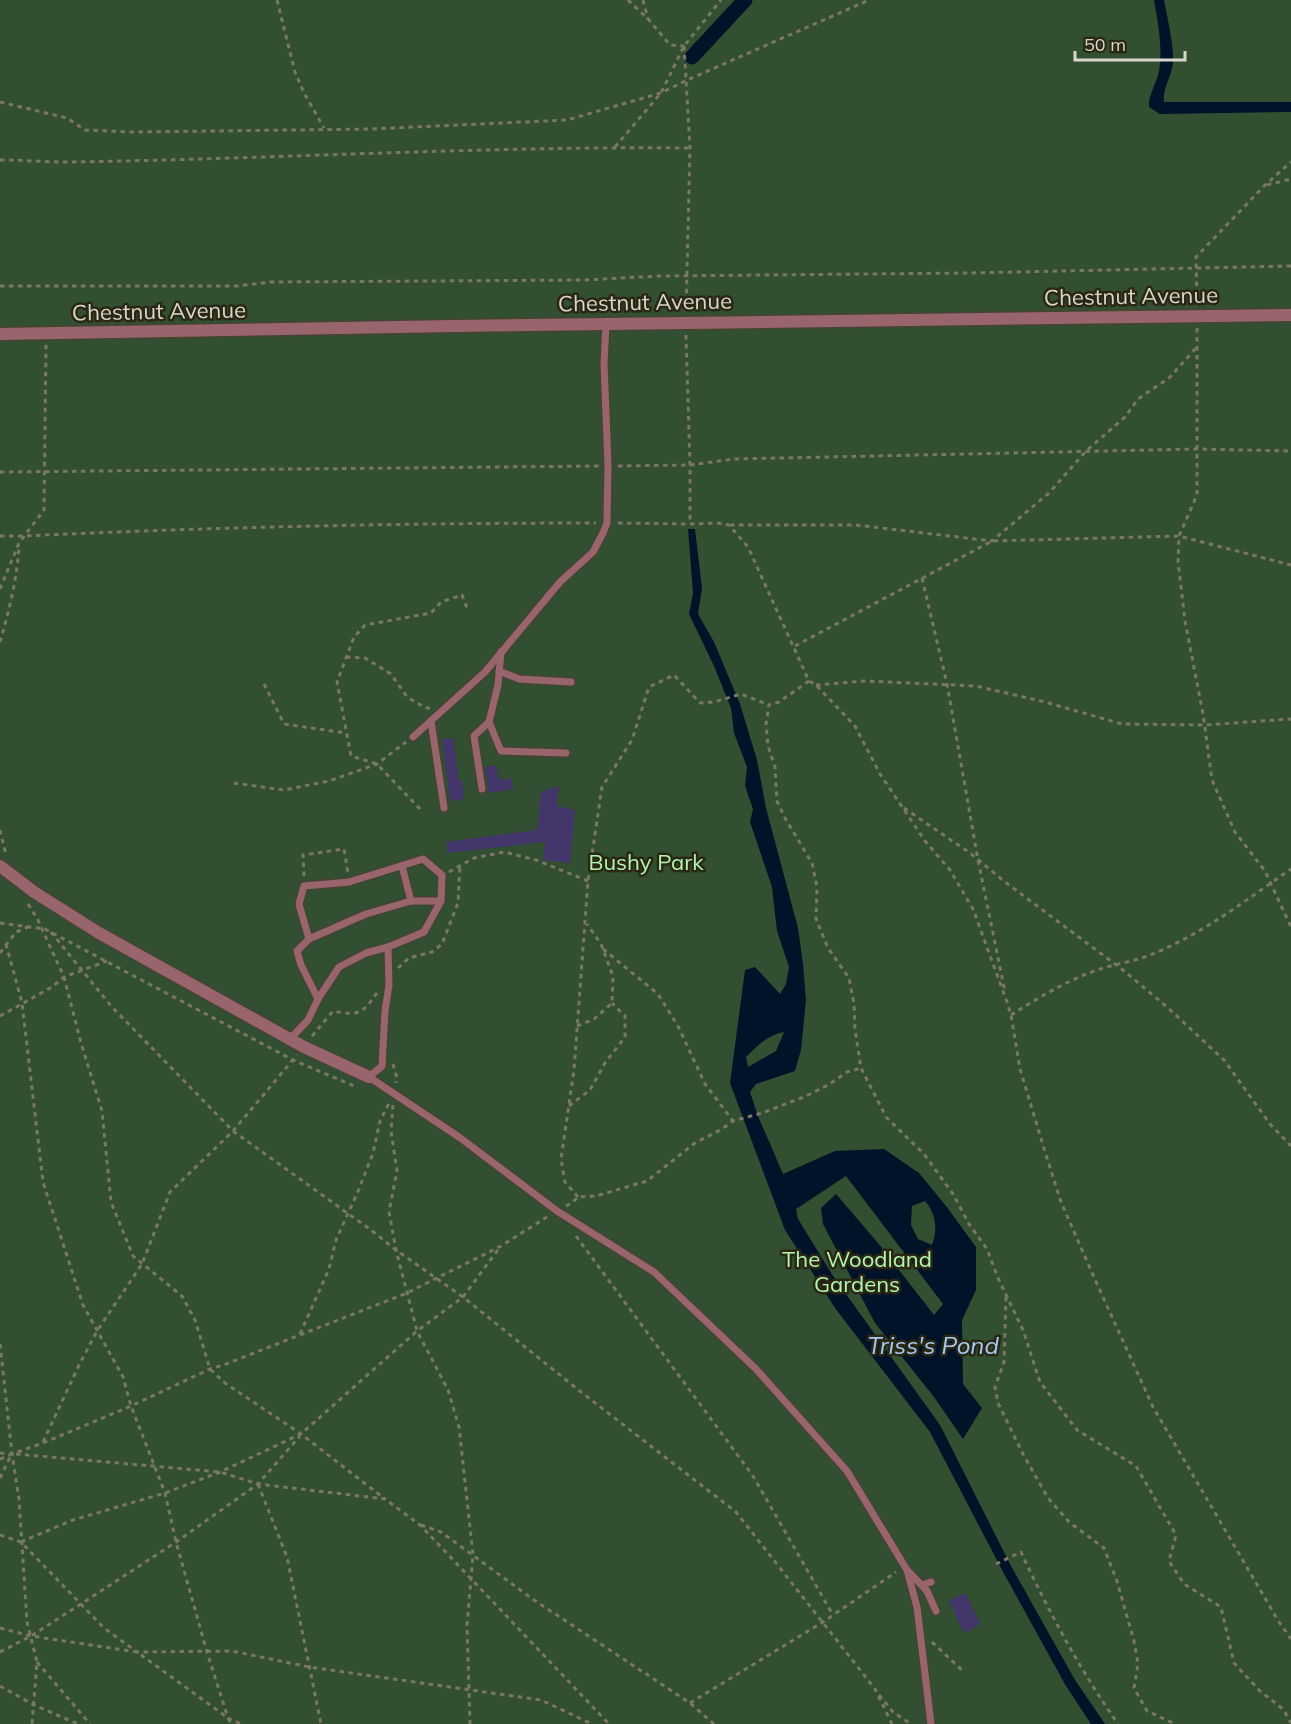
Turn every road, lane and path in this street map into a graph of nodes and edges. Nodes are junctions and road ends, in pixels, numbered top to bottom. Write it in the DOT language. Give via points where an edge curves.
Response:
graph roads {
  1 [pos="277,0"];
  2 [pos="628,0"];
  3 [pos="643,0"];
  4 [pos="721,0"];
  5 [pos="869,0"];
  6 [pos="649,21"];
  7 [pos="684,46"];
  8 [pos="685,81"];
  9 [pos="661,93"];
  10 [pos="0,102"];
  11 [pos="324,128"];
  12 [pos="615,147"];
  13 [pos="690,148"];
  14 [pos="0,160"];
  15 [pos="1291,162"];
  16 [pos="1291,179"];
  17 [pos="1264,186"];
  18 [pos="1291,266"];
  19 [pos="1196,267"];
  20 [pos="687,276"];
  21 [pos="0,286"];
  22 [pos="1291,315"];
  23 [pos="1197,316"];
  24 [pos="686,323"];
  25 [pos="606,324"];
  26 [pos="0,334"];
  27 [pos="46,334"];
  28 [pos="1197,347"];
  29 [pos="1197,449"];
  30 [pos="1086,451"];
  31 [pos="1291,451"];
  32 [pos="690,465"];
  33 [pos="608,466"];
  34 [pos="44,471"];
  35 [pos="0,472"];
  36 [pos="607,523"];
  37 [pos="690,524"];
  38 [pos="729,525"];
  39 [pos="0,536"];
  40 [pos="1179,536"];
  41 [pos="24,537"];
  42 [pos="992,541"];
  43 [pos="19,543"];
  44 [pos="1291,565"];
  45 [pos="922,578"];
  46 [pos="0,589"];
  47 [pos="467,608"];
  48 [pos="0,642"];
  49 [pos="794,646"];
  50 [pos="501,652"];
  51 [pos="346,657"];
  52 [pos="499,671"];
  53 [pos="809,681"];
  54 [pos="571,682"];
  55 [pos="264,684"];
  56 [pos="947,684"];
  57 [pos="816,685"];
  58 [pos="769,705"];
  59 [pos="441,711"];
  60 [pos="1291,719"];
  61 [pos="431,721"];
  62 [pos="489,722"];
  63 [pos="1205,725"];
  64 [pos="346,733"];
  65 [pos="413,737"];
  66 [pos="566,753"];
  67 [pos="377,764"];
  68 [pos="234,783"];
  69 [pos="482,789"];
  70 [pos="901,805"];
  71 [pos="444,808"];
  72 [pos="420,809"];
  73 [pos="0,830"];
  74 [pos="978,860"];
  75 [pos="0,866"];
  76 [pos="402,866"];
  77 [pos="1291,869"];
  78 [pos="10,874"];
  79 [pos="442,875"];
  80 [pos="588,881"];
  81 [pos="349,882"];
  82 [pos="1271,882"];
  83 [pos="304,886"];
  84 [pos="441,900"];
  85 [pos="411,901"];
  86 [pos="27,903"];
  87 [pos="586,922"];
  88 [pos="0,923"];
  89 [pos="30,927"];
  90 [pos="1291,927"];
  91 [pos="42,928"];
  92 [pos="51,932"];
  93 [pos="309,939"];
  94 [pos="6,944"];
  95 [pos="388,947"];
  96 [pos="603,949"];
  97 [pos="0,953"];
  98 [pos="108,961"];
  99 [pos="1116,965"];
  100 [pos="81,970"];
  101 [pos="64,977"];
  102 [pos="318,999"];
  103 [pos="1007,1002"];
  104 [pos="22,1003"];
  105 [pos="612,1003"];
  106 [pos="1011,1015"];
  107 [pos="0,1016"];
  108 [pos="576,1027"];
  109 [pos="290,1039"];
  110 [pos="304,1047"];
  111 [pos="293,1060"];
  112 [pos="861,1068"];
  113 [pos="369,1077"];
  114 [pos="358,1087"];
  115 [pos="394,1094"];
  116 [pos="568,1106"];
  117 [pos="733,1121"];
  118 [pos="233,1131"];
  119 [pos="1291,1146"];
  120 [pos="578,1197"];
  121 [pos="556,1211"];
  122 [pos="348,1213"];
  123 [pos="501,1246"];
  124 [pos="396,1250"];
  125 [pos="142,1264"];
  126 [pos="436,1277"];
  127 [pos="407,1293"];
  128 [pos="1006,1296"];
  129 [pos="464,1297"];
  130 [pos="97,1331"];
  131 [pos="417,1331"];
  132 [pos="299,1336"];
  133 [pos="0,1344"];
  134 [pos="210,1369"];
  135 [pos="132,1407"];
  136 [pos="301,1434"];
  137 [pos="43,1443"];
  138 [pos="0,1453"];
  139 [pos="12,1454"];
  140 [pos="0,1459"];
  141 [pos="155,1466"];
  142 [pos="220,1472"];
  143 [pos="0,1478"];
  144 [pos="258,1484"];
  145 [pos="165,1493"];
  146 [pos="385,1498"];
  147 [pos="420,1525"];
  148 [pos="0,1535"];
  149 [pos="21,1542"];
  150 [pos="176,1542"];
  151 [pos="473,1555"];
  152 [pos="996,1564"];
  153 [pos="906,1568"];
  154 [pos="471,1579"];
  155 [pos="931,1582"];
  156 [pos="922,1585"];
  157 [pos="81,1604"];
  158 [pos="936,1611"];
  159 [pos="833,1615"];
  160 [pos="823,1622"];
  161 [pos="919,1627"];
  162 [pos="0,1628"];
  163 [pos="31,1636"];
  164 [pos="1291,1639"];
  165 [pos="0,1652"];
  166 [pos="137,1652"];
  167 [pos="207,1652"];
  168 [pos="37,1662"];
  169 [pos="309,1667"];
  170 [pos="964,1672"];
  171 [pos="0,1686"];
  172 [pos="468,1689"];
  173 [pos="874,1689"];
  174 [pos="690,1703"];
  175 [pos="34,1705"];
  176 [pos="228,1718"];
  177 [pos="1291,1723"];
  178 [pos="32,1724"];
  179 [pos="78,1724"];
  180 [pos="90,1724"];
  181 [pos="231,1724"];
  182 [pos="241,1724"];
  183 [pos="321,1724"];
  184 [pos="470,1724"];
  185 [pos="592,1724"];
  186 [pos="609,1724"];
  187 [pos="714,1724"];
  188 [pos="892,1724"];
  189 [pos="911,1724"];
  190 [pos="931,1724"];
  191 [pos="1118,1724"];
  192 [pos="1175,1724"];
  1 -- 11 [label="path" via="295,72"];
  2 -- 6 [label="path"];
  3 -- 6 [label="path"];
  4 -- 7 [label="path"];
  5 -- 8 [label="path"];
  6 -- 7 [label="path" via="670,45"];
  7 -- 8 [label="path"];
  7 -- 9 [label="path"];
  8 -- 9 [label="path"];
  8 -- 13 [label="path"];
  9 -- 11 [label="path" via="567,120"];
  9 -- 12 [label="path"];
  10 -- 11 [label="path" via="68,118 85,130"];
  12 -- 13 [label="path"];
  12 -- 14 [label="path" via="65,162"];
  13 -- 20 [label="path"];
  15 -- 17 [label="path"];
  16 -- 17 [label="path"];
  17 -- 19 [label="path" via="1196,257"];
  18 -- 19 [label="path"];
  19 -- 20 [label="path"];
  19 -- 23 [label="path"];
  20 -- 21 [label="path" via="271,282 236,286"];
  20 -- 24 [label="path"];
  22 -- 23 [label="street, Chestnut Avenue"];
  23 -- 24 [label="street, Chestnut Avenue"];
  23 -- 28 [label="path"];
  24 -- 25 [label="street, Chestnut Avenue"];
  24 -- 32 [label="path"];
  25 -- 27 [label="street, Chestnut Avenue"];
  25 -- 33 [label="lane"];
  26 -- 27 [label="street, Chestnut Avenue"];
  27 -- 34 [label="path"];
  28 -- 29 [label="path"];
  28 -- 30 [label="path" via="1169,378 1138,399 1125,417"];
  29 -- 30 [label="path"];
  29 -- 31 [label="path"];
  29 -- 40 [label="path" via="1197,495"];
  30 -- 32 [label="path" via="734,459"];
  30 -- 42 [label="path" via="1049,493"];
  32 -- 33 [label="path"];
  32 -- 37 [label="path"];
  33 -- 34 [label="path"];
  33 -- 36 [label="lane"];
  34 -- 35 [label="path"];
  34 -- 41 [label="path" via="44,510"];
  36 -- 37 [label="path"];
  36 -- 41 [label="path" via="209,528"];
  36 -- 50 [label="lane" via="593,552 560,582"];
  37 -- 38 [label="path"];
  38 -- 42 [label="path" via="856,525"];
  38 -- 49 [label="path" via="748,547"];
  39 -- 41 [label="path"];
  40 -- 42 [label="path"];
  40 -- 44 [label="path"];
  40 -- 63 [label="path" via="1185,621"];
  41 -- 43 [label="path"];
  42 -- 45 [label="path"];
  43 -- 46 [label="path"];
  43 -- 48 [label="path" via="18,565"];
  45 -- 49 [label="path"];
  45 -- 56 [label="path"];
  47 -- 51 [label="path" via="462,595 441,602 432,613 365,625 354,637"];
  49 -- 53 [label="path"];
  50 -- 52 [label="lane"];
  50 -- 59 [label="lane" via="485,672"];
  51 -- 59 [label="path" via="365,658 391,674 407,697"];
  51 -- 64 [label="path" via="337,682"];
  52 -- 54 [label="lane" via="519,679"];
  52 -- 62 [label="lane"];
  53 -- 57 [label="path"];
  53 -- 58 [label="path"];
  55 -- 64 [label="path" via="284,724"];
  56 -- 57 [label="path" via="865,681"];
  56 -- 63 [label="path" via="976,686 1122,724"];
  56 -- 74 [label="path"];
  57 -- 70 [label="path" via="855,726"];
  58 -- 80 [label="path" via="741,694 700,703 674,675 649,687 632,740 602,787"];
  58 -- 112 [label="path" via="766,724 777,801 812,863 817,887 816,919 828,948 849,978"];
  59 -- 61 [label="lane"];
  60 -- 63 [label="path"];
  61 -- 65 [label="lane"];
  61 -- 71 [label="lane"];
  62 -- 66 [label="lane" via="501,751"];
  62 -- 69 [label="lane" via="474,736"];
  63 -- 82 [label="path" via="1212,780 1235,832"];
  64 -- 67 [label="path" via="351,756"];
  65 -- 67 [label="path"];
  67 -- 68 [label="path" via="329,781 284,790"];
  67 -- 72 [label="path"];
  70 -- 74 [label="path"];
  70 -- 103 [label="path" via="950,870 973,909"];
  73 -- 78 [label="path"];
  74 -- 99 [label="path"];
  74 -- 103 [label="path"];
  75 -- 78 [label="street"];
  76 -- 79 [label="lane" via="423,859"];
  76 -- 81 [label="lane"];
  76 -- 85 [label="lane"];
  77 -- 82 [label="path"];
  78 -- 109 [label="street" via="99,933"];
  79 -- 80 [label="path" via="474,858 504,852"];
  79 -- 84 [label="lane"];
  80 -- 87 [label="path"];
  81 -- 83 [label="lane"];
  81 -- 83 [label="path" via="344,849 303,855"];
  82 -- 90 [label="path"];
  82 -- 99 [label="path" via="1228,913 1178,941 1149,956"];
  83 -- 93 [label="lane" via="299,904"];
  84 -- 85 [label="lane"];
  84 -- 95 [label="lane" via="424,933"];
  85 -- 93 [label="lane" via="366,914"];
  86 -- 91 [label="path"];
  87 -- 96 [label="path"];
  87 -- 108 [label="path"];
  88 -- 89 [label="path"];
  89 -- 91 [label="path"];
  89 -- 94 [label="path" via="16,932"];
  91 -- 92 [label="path"];
  91 -- 101 [label="path"];
  92 -- 98 [label="path"];
  92 -- 100 [label="path"];
  93 -- 102 [label="lane" via="297,951"];
  94 -- 97 [label="path"];
  94 -- 104 [label="path"];
  95 -- 102 [label="lane" via="366,952 339,967"];
  95 -- 113 [label="lane" via="382,1066"];
  96 -- 105 [label="path" via="613,976"];
  96 -- 117 [label="path" via="658,994 705,1084"];
  98 -- 100 [label="path"];
  98 -- 111 [label="path"];
  99 -- 106 [label="path" via="1065,983"];
  99 -- 119 [label="path" via="1224,1060 1270,1124"];
  100 -- 101 [label="path"];
  100 -- 118 [label="path"];
  101 -- 104 [label="path"];
  101 -- 125 [label="path" via="102,1111 111,1202 133,1257"];
  102 -- 109 [label="lane" via="308,1020"];
  103 -- 106 [label="path"];
  104 -- 107 [label="path"];
  104 -- 130 [label="path" via="43,1182 83,1305"];
  105 -- 108 [label="path"];
  105 -- 116 [label="path" via="626,1016 625,1036 590,1090"];
  106 -- 164 [label="path" via="1020,1069 1061,1202 1097,1284 1153,1407"];
  108 -- 116 [label="path"];
  109 -- 110 [label="street"];
  110 -- 111 [label="path"];
  110 -- 113 [label="street"];
  111 -- 114 [label="path"];
  111 -- 118 [label="path"];
  112 -- 117 [label="path" via="804,1097"];
  112 -- 128 [label="path" via="886,1117 924,1154 953,1194 987,1248"];
  113 -- 115 [label="lane"];
  115 -- 121 [label="lane" via="459,1137"];
  115 -- 122 [label="path" via="380,1121"];
  115 -- 124 [label="path" via="391,1131 397,1171 389,1212"];
  116 -- 120 [label="path" via="561,1159 565,1182"];
  117 -- 120 [label="path" via="695,1143 647,1181 596,1196"];
  118 -- 122 [label="path"];
  118 -- 125 [label="path" via="170,1192"];
  120 -- 121 [label="path"];
  121 -- 123 [label="path"];
  121 -- 153 [label="lane" via="654,1272 756,1369 847,1471"];
  121 -- 159 [label="path" via="753,1476"];
  122 -- 124 [label="path"];
  122 -- 132 [label="path" via="329,1269"];
  123 -- 126 [label="path"];
  123 -- 129 [label="path"];
  124 -- 126 [label="path"];
  124 -- 127 [label="path"];
  125 -- 130 [label="path"];
  125 -- 134 [label="path" via="182,1296 195,1320"];
  126 -- 127 [label="path"];
  126 -- 129 [label="path"];
  127 -- 131 [label="path"];
  127 -- 132 [label="path"];
  128 -- 177 [label="path" via="1023,1330 1040,1382 1077,1430 1136,1466 1176,1535 1169,1561 1184,1584 1221,1607 1234,1663 1283,1709"];
  128 -- 192 [label="path" via="1004,1362 995,1387 998,1403 1048,1498 1069,1522 1104,1548 1134,1641 1138,1665 1134,1688 1147,1712"];
  129 -- 131 [label="path"];
  129 -- 160 [label="path" via="736,1512"];
  130 -- 135 [label="path" via="123,1377"];
  130 -- 137 [label="path"];
  131 -- 136 [label="path"];
  131 -- 151 [label="path" via="448,1390 459,1427"];
  132 -- 134 [label="path"];
  133 -- 139 [label="path"];
  134 -- 135 [label="path"];
  134 -- 136 [label="path"];
  135 -- 137 [label="path"];
  135 -- 141 [label="path"];
  136 -- 142 [label="path"];
  136 -- 144 [label="path"];
  136 -- 146 [label="path"];
  137 -- 139 [label="path"];
  138 -- 139 [label="path"];
  139 -- 140 [label="path"];
  139 -- 141 [label="path"];
  139 -- 143 [label="path"];
  139 -- 149 [label="path"];
  141 -- 142 [label="path"];
  141 -- 145 [label="path"];
  142 -- 144 [label="path"];
  142 -- 145 [label="path"];
  144 -- 146 [label="path"];
  144 -- 150 [label="path"];
  144 -- 169 [label="path" via="287,1557"];
  145 -- 149 [label="path" via="73,1520"];
  145 -- 150 [label="path"];
  146 -- 147 [label="path"];
  147 -- 151 [label="path" via="441,1532"];
  147 -- 154 [label="path"];
  148 -- 149 [label="path"];
  149 -- 157 [label="path"];
  149 -- 163 [label="path"];
  150 -- 157 [label="path"];
  150 -- 167 [label="path"];
  151 -- 154 [label="path"];
  151 -- 174 [label="path"];
  152 -- 191 [label="path" via="1022,1552 1056,1624"];
  153 -- 156 [label="lane"];
  153 -- 159 [label="path"];
  153 -- 161 [label="lane"];
  154 -- 172 [label="path"];
  154 -- 186 [label="path"];
  155 -- 156 [label="lane"];
  156 -- 158 [label="lane" via="932,1593"];
  157 -- 163 [label="path"];
  157 -- 166 [label="path" via="104,1628"];
  159 -- 160 [label="path"];
  160 -- 173 [label="path"];
  160 -- 174 [label="path"];
  161 -- 170 [label="path"];
  161 -- 190 [label="lane"];
  162 -- 163 [label="path"];
  163 -- 165 [label="path"];
  163 -- 166 [label="path"];
  163 -- 168 [label="path"];
  166 -- 167 [label="path"];
  166 -- 176 [label="path"];
  167 -- 169 [label="path" via="232,1651"];
  167 -- 176 [label="path"];
  168 -- 175 [label="path"];
  168 -- 180 [label="path"];
  169 -- 172 [label="path"];
  169 -- 183 [label="path"];
  171 -- 175 [label="path"];
  172 -- 184 [label="path"];
  172 -- 185 [label="path" via="541,1700"];
  173 -- 188 [label="path"];
  173 -- 189 [label="path" via="893,1712"];
  174 -- 187 [label="path"];
  175 -- 178 [label="path"];
  175 -- 179 [label="path"];
  176 -- 181 [label="path"];
  176 -- 182 [label="path"];
}
